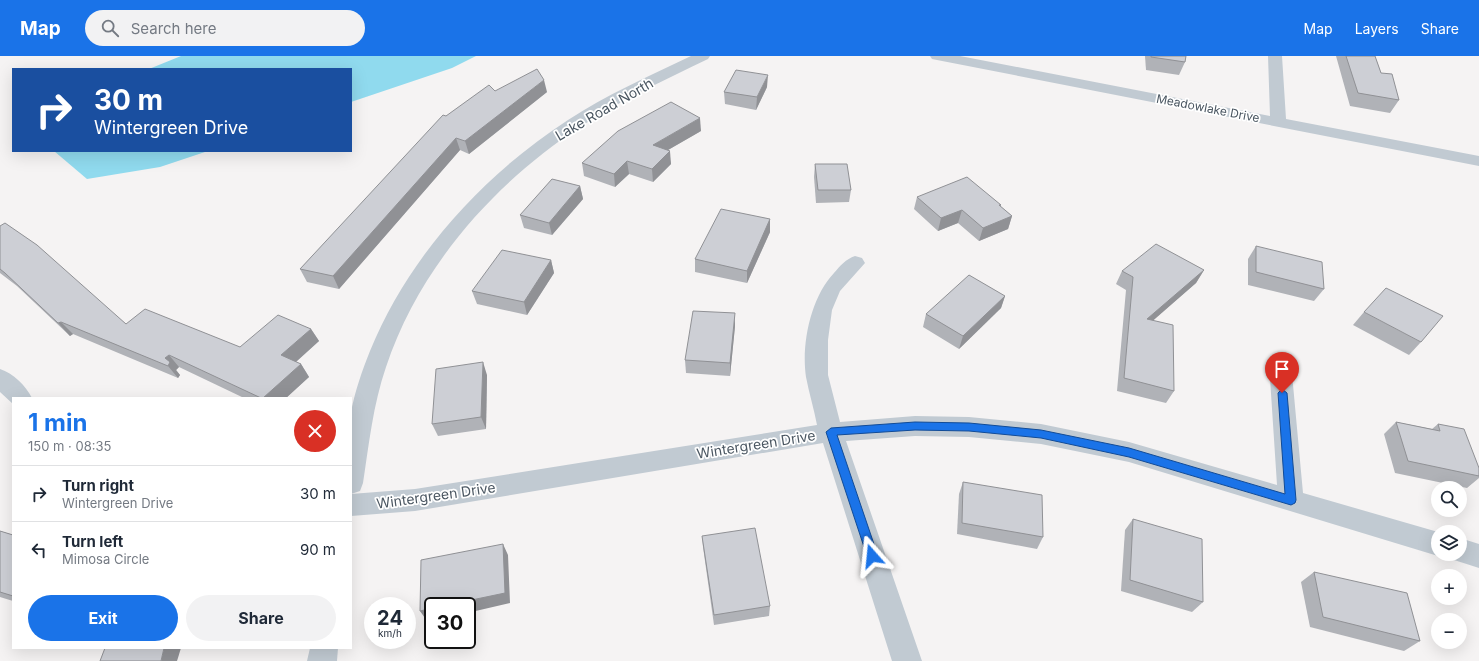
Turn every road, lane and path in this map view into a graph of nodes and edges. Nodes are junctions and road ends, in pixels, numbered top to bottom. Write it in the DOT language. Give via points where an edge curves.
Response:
graph roads {
  1 [pos="703,56"];
  2 [pos="937,56"];
  3 [pos="1275,56"];
  4 [pos="1278,122"];
  5 [pos="1479,160"];
  6 [pos="855,263"];
  7 [pos="1280,363"];
  8 [pos="0,378"];
  9 [pos="20,397"];
  10 [pos="831,432"];
  11 [pos="352,477"];
  12 [pos="1291,500"];
  13 [pos="352,505"];
  14 [pos="1431,542"];
  15 [pos="1467,552"];
  16 [pos="1479,556"];
  17 [pos="324,649"];
  18 [pos="322,661"];
  19 [pos="907,661"];
  1 -- 11 [label="street, Lake Road North" via="601,107 548,141 500,181 458,226 420,277 388,335 365,398"];
  2 -- 4 [label="street, Meadowlake Drive"];
  3 -- 4 [label="street"];
  4 -- 5 [label="street, Meadowlake Drive"];
  6 -- 10 [label="street" via="831,288 822,310 817,340 817,375"];
  7 -- 12 [label="street"];
  8 -- 9 [label="street"];
  10 -- 12 [label="street, Wintergreen Drive" via="915,426 969,427 1041,434 1129,452"];
  10 -- 13 [label="street, Wintergreen Drive" via="415,500"];
  10 -- 19 [label="street"];
  12 -- 14 [label="street, Wintergreen Drive"];
  15 -- 16 [label="street"];
  17 -- 18 [label="street"];
}
